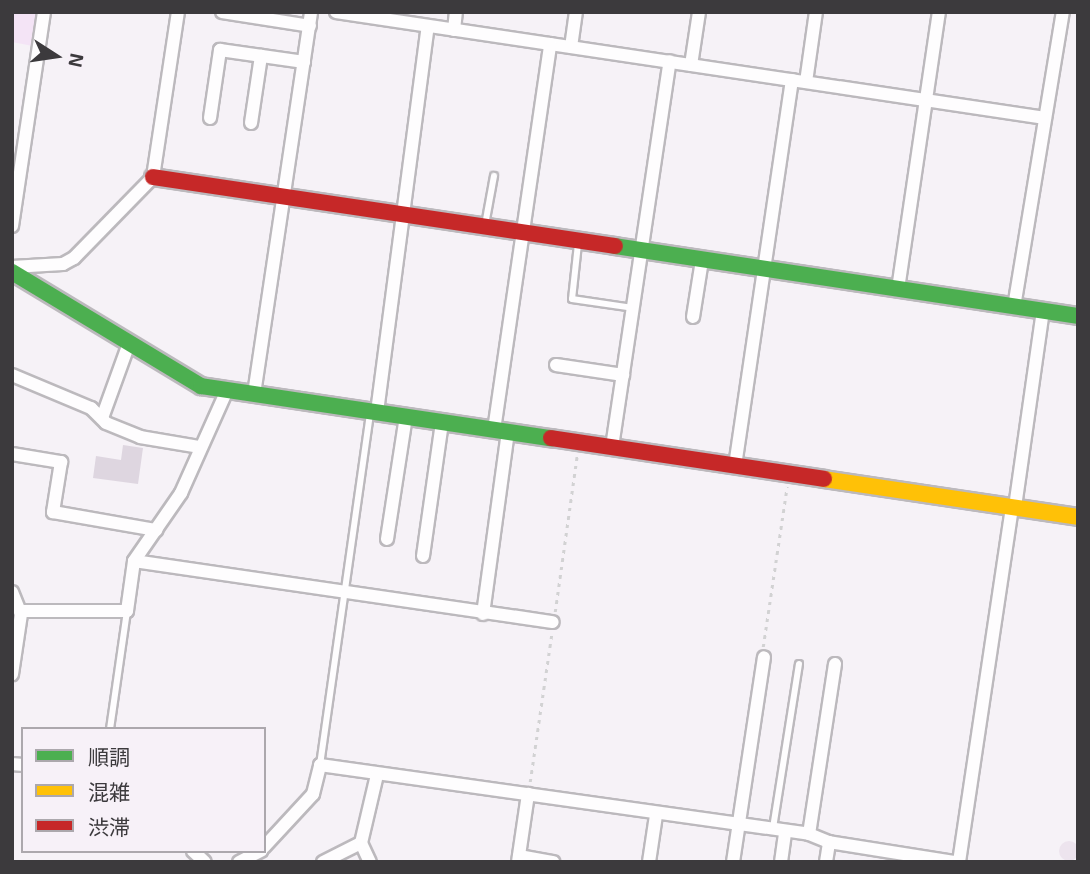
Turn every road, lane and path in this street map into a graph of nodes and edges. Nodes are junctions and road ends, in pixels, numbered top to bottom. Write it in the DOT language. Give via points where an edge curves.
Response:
graph roads {
  1 [pos="44,12"];
  2 [pos="178,12"];
  3 [pos="222,12"];
  4 [pos="336,12"];
  5 [pos="456,12"];
  6 [pos="576,12"];
  7 [pos="699,12"];
  8 [pos="816,12"];
  9 [pos="939,12"];
  10 [pos="1063,12"];
  11 [pos="310,19"];
  12 [pos="428,27"];
  13 [pos="454,30"];
  14 [pos="550,44"];
  15 [pos="571,47"];
  16 [pos="261,56"];
  17 [pos="670,61"];
  18 [pos="304,62"];
  19 [pos="691,65"];
  20 [pos="792,80"];
  21 [pos="806,82"];
  22 [pos="926,101"];
  23 [pos="210,118"];
  24 [pos="1045,118"];
  25 [pos="251,123"];
  26 [pos="494,176"];
  27 [pos="153,177"];
  28 [pos="282,197"];
  29 [pos="401,214"];
  30 [pos="12,226"];
  31 [pos="485,227"];
  32 [pos="523,232"];
  33 [pos="578,241"];
  34 [pos="642,250"];
  35 [pos="702,260"];
  36 [pos="765,268"];
  37 [pos="12,269"];
  38 [pos="898,289"];
  39 [pos="1014,307"];
  40 [pos="634,308"];
  41 [pos="1044,311"];
  42 [pos="1078,316"];
  43 [pos="693,317"];
  44 [pos="128,346"];
  45 [pos="556,365"];
  46 [pos="623,374"];
  47 [pos="12,376"];
  48 [pos="227,390"];
  49 [pos="254,394"];
  50 [pos="373,411"];
  51 [pos="406,416"];
  52 [pos="102,418"];
  53 [pos="442,422"];
  54 [pos="501,431"];
  55 [pos="200,447"];
  56 [pos="612,447"];
  57 [pos="12,454"];
  58 [pos="736,466"];
  59 [pos="789,474"];
  60 [pos="1013,507"];
  61 [pos="1078,517"];
  62 [pos="156,530"];
  63 [pos="387,539"];
  64 [pos="423,556"];
  65 [pos="134,561"];
  66 [pos="12,592"];
  67 [pos="343,592"];
  68 [pos="20,611"];
  69 [pos="127,611"];
  70 [pos="483,614"];
  71 [pos="553,622"];
  72 [pos="764,657"];
  73 [pos="799,664"];
  74 [pos="835,664"];
  75 [pos="12,674"];
  76 [pos="110,727"];
  77 [pos="320,765"];
  78 [pos="377,775"];
  79 [pos="528,794"];
  80 [pos="656,815"];
  81 [pos="739,826"];
  82 [pos="779,833"];
  83 [pos="809,834"];
  84 [pos="829,842"];
  85 [pos="361,843"];
  86 [pos="266,845"];
  87 [pos="257,853"];
  88 [pos="518,859"];
  89 [pos="239,862"];
  90 [pos="323,862"];
  91 [pos="370,862"];
  92 [pos="554,862"];
  93 [pos="649,862"];
  94 [pos="733,862"];
  95 [pos="781,862"];
  96 [pos="826,862"];
  97 [pos="954,862"];
  98 [pos="959,862"];
  1 -- 30 [label="street"];
  2 -- 27 [label="street"];
  3 -- 11 [label="street"];
  4 -- 12 [label="street"];
  5 -- 13 [label="street"];
  6 -- 15 [label="street"];
  7 -- 19 [label="street"];
  8 -- 21 [label="street"];
  9 -- 22 [label="street"];
  10 -- 24 [label="street"];
  11 -- 18 [label="street"];
  12 -- 13 [label="street"];
  12 -- 29 [label="street"];
  13 -- 14 [label="street"];
  14 -- 15 [label="street"];
  14 -- 32 [label="street"];
  15 -- 17 [label="street"];
  16 -- 18 [label="street"];
  16 -- 23 [label="street" via="220,50"];
  16 -- 25 [label="street"];
  17 -- 19 [label="street"];
  17 -- 34 [label="street"];
  18 -- 28 [label="street"];
  19 -- 20 [label="street"];
  20 -- 21 [label="street"];
  20 -- 36 [label="street"];
  21 -- 22 [label="street"];
  22 -- 24 [label="street"];
  22 -- 38 [label="street"];
  24 -- 39 [label="street"];
  26 -- 31 [label="lane"];
  27 -- 28 [label="street"];
  27 -- 37 [label="street" via="74,258 63,264"];
  28 -- 29 [label="street"];
  28 -- 49 [label="street"];
  29 -- 31 [label="street"];
  29 -- 50 [label="street"];
  31 -- 32 [label="street"];
  32 -- 33 [label="street"];
  32 -- 54 [label="street"];
  33 -- 34 [label="street"];
  33 -- 40 [label="lane" via="572,299"];
  34 -- 35 [label="street"];
  34 -- 40 [label="street"];
  35 -- 36 [label="street"];
  35 -- 43 [label="street"];
  36 -- 38 [label="street"];
  36 -- 58 [label="street"];
  37 -- 44 [label="street"];
  38 -- 39 [label="street"];
  39 -- 41 [label="street"];
  40 -- 46 [label="street"];
  41 -- 42 [label="street"];
  41 -- 60 [label="street"];
  44 -- 48 [label="street" via="190,383"];
  44 -- 52 [label="street"];
  45 -- 46 [label="street"];
  46 -- 56 [label="street"];
  47 -- 52 [label="street" via="91,408"];
  48 -- 49 [label="street"];
  48 -- 55 [label="street"];
  49 -- 50 [label="street"];
  50 -- 51 [label="street"];
  50 -- 67 [label="lane"];
  51 -- 53 [label="street"];
  51 -- 63 [label="street"];
  52 -- 55 [label="street" via="140,438"];
  53 -- 54 [label="street"];
  53 -- 64 [label="street"];
  54 -- 56 [label="street"];
  54 -- 70 [label="street"];
  55 -- 62 [label="street" via="181,493"];
  56 -- 58 [label="street"];
  57 -- 62 [label="street" via="61,462 53,512"];
  58 -- 59 [label="street"];
  59 -- 60 [label="street"];
  59 -- 72 [label="path"];
  60 -- 61 [label="street"];
  60 -- 98 [label="street"];
  62 -- 65 [label="street"];
  65 -- 67 [label="street"];
  65 -- 69 [label="street"];
  66 -- 68 [label="street"];
  67 -- 70 [label="street"];
  67 -- 77 [label="lane"];
  68 -- 69 [label="street"];
  68 -- 75 [label="street"];
  69 -- 76 [label="lane"];
  70 -- 71 [label="street"];
  72 -- 81 [label="street"];
  73 -- 82 [label="lane"];
  74 -- 83 [label="street"];
  77 -- 78 [label="street"];
  77 -- 86 [label="street" via="313,794"];
  78 -- 79 [label="street"];
  78 -- 85 [label="street"];
  79 -- 80 [label="street"];
  79 -- 88 [label="street"];
  80 -- 81 [label="street"];
  80 -- 93 [label="street"];
  81 -- 82 [label="street"];
  81 -- 94 [label="street"];
  82 -- 83 [label="street"];
  82 -- 95 [label="street"];
  83 -- 84 [label="street"];
  84 -- 96 [label="street"];
  84 -- 97 [label="street"];
  85 -- 90 [label="street"];
  85 -- 91 [label="street"];
  87 -- 89 [label="street"];
  88 -- 92 [label="street"];
}
